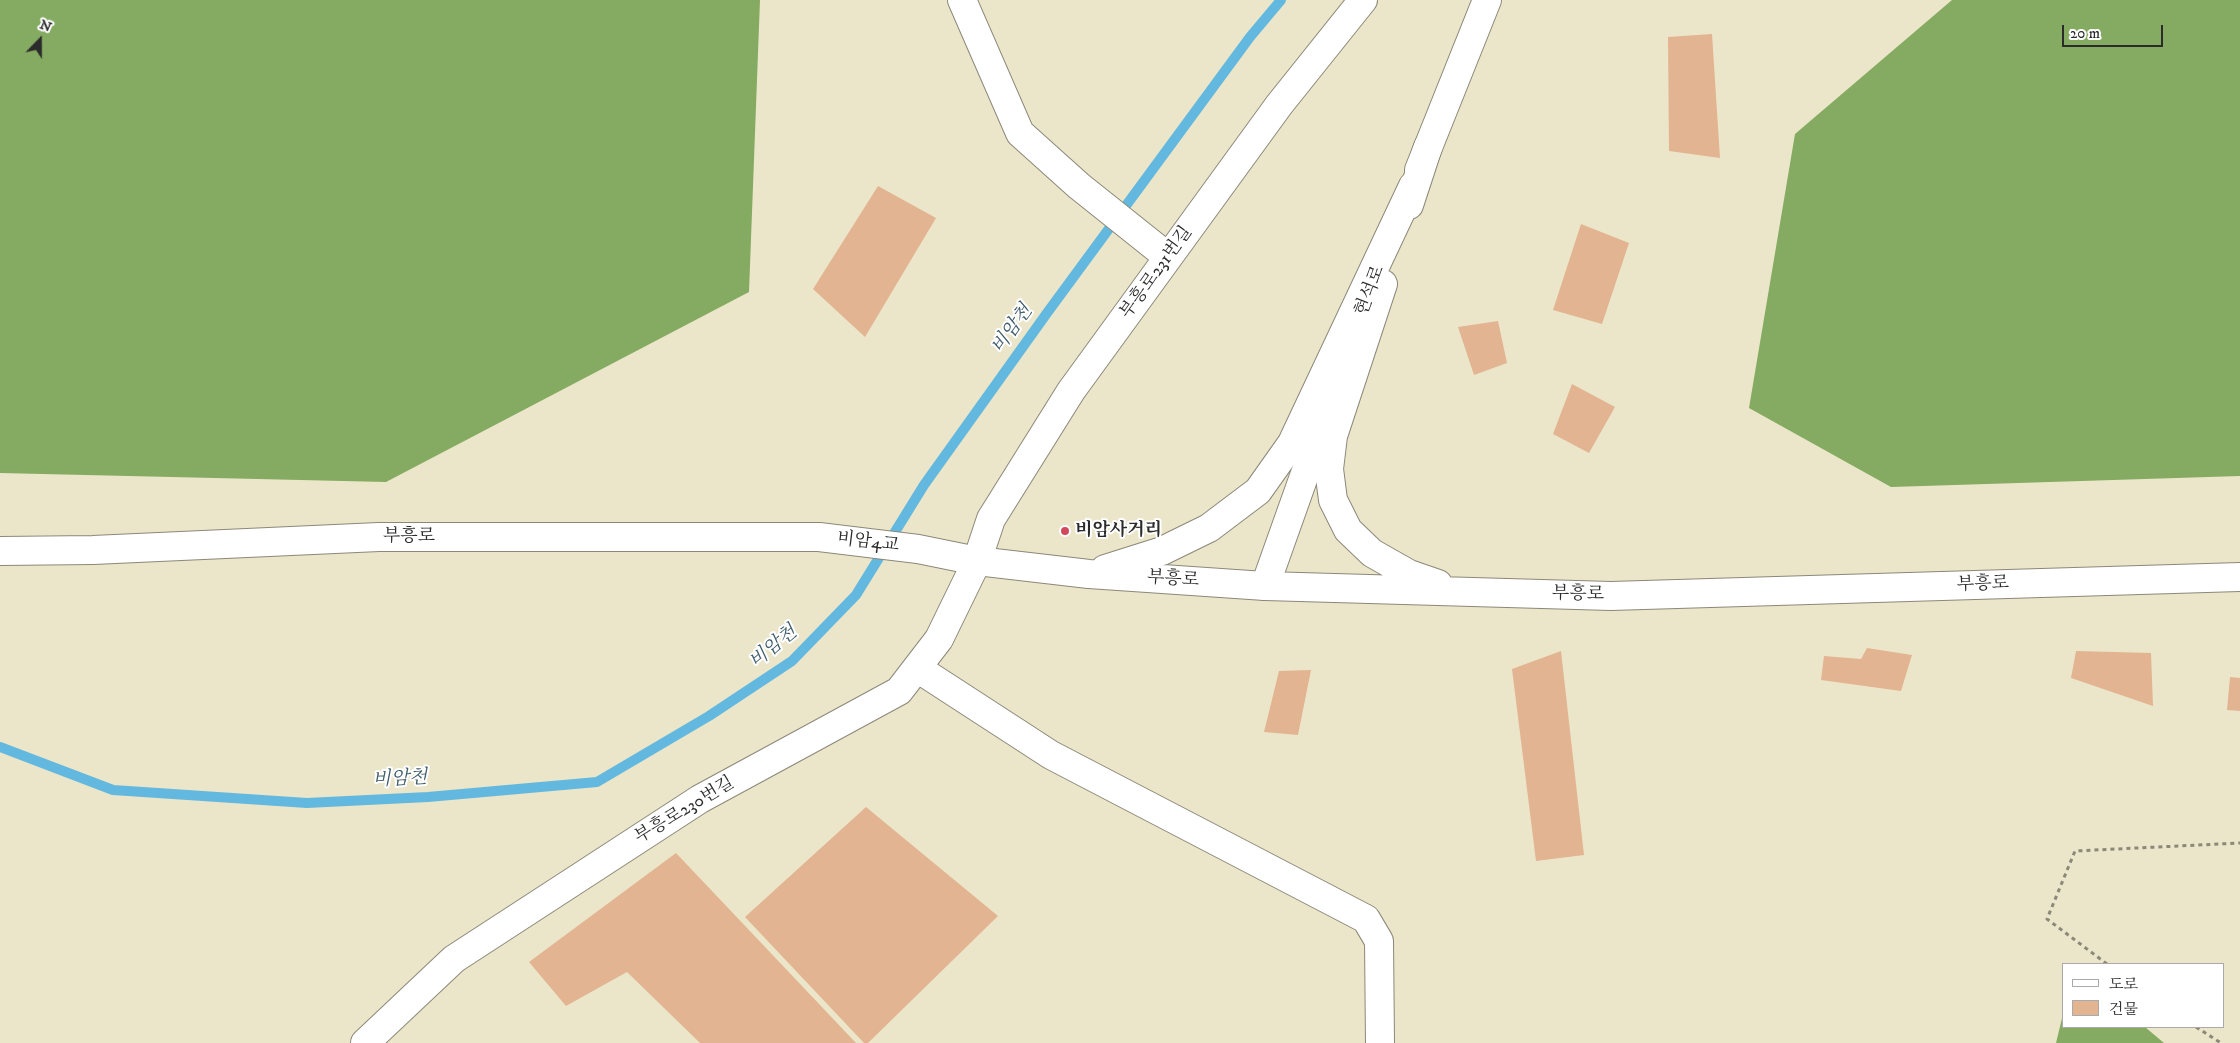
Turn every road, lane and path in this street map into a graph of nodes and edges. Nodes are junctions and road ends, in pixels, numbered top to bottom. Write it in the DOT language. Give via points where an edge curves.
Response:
graph roads {
  1 [pos="962,0"];
  2 [pos="1363,0"];
  3 [pos="1487,0"];
  4 [pos="1428,147"];
  5 [pos="1413,186"];
  6 [pos="1168,258"];
  7 [pos="819,538"];
  8 [pos="918,549"];
  9 [pos="0,551"];
  10 [pos="977,562"];
  11 [pos="1089,574"];
  12 [pos="2240,577"];
  13 [pos="1265,586"];
  14 [pos="1460,591"];
  15 [pos="917,668"];
  16 [pos="2240,843"];
  17 [pos="2107,963"];
  18 [pos="2198,1028"];
  19 [pos="365,1043"];
  20 [pos="1380,1043"];
  21 [pos="2221,1043"];
  1 -- 6 [label="main road" via="1020,133"];
  2 -- 6 [label="main road, 부흥로231번길" via="1279,105"];
  3 -- 4 [label="main road, 현석로"];
  4 -- 5 [label="main road, 현석로"];
  4 -- 14 [label="main road" via="1334,436 1328,469 1334,500 1348,530 1372,553 1408,574"];
  5 -- 11 [label="main road" via="1292,443 1258,491 1201,532 1162,551"];
  5 -- 13 [label="main road, 현석로" via="1335,386"];
  6 -- 10 [label="main road, 부흥로231번길" via="1061,407 991,519"];
  7 -- 8 [label="main road, 비암4교"];
  7 -- 9 [label="main road, 부흥로" via="379,537"];
  8 -- 10 [label="main road, 부흥로"];
  10 -- 11 [label="main road, 부흥로"];
  10 -- 15 [label="main road, 부흥로230번길" via="939,639"];
  11 -- 13 [label="main road, 부흥로"];
  12 -- 14 [label="main road, 부흥로" via="1611,596"];
  13 -- 14 [label="main road, 부흥로"];
  15 -- 19 [label="main road, 부흥로230번길" via="899,691 700,799 454,959"];
  15 -- 20 [label="main road" via="1051,755 1366,919 1379,941"];
  16 -- 17 [label="path" via="2075,851 2047,919"];
  18 -- 21 [label="path"];
}
